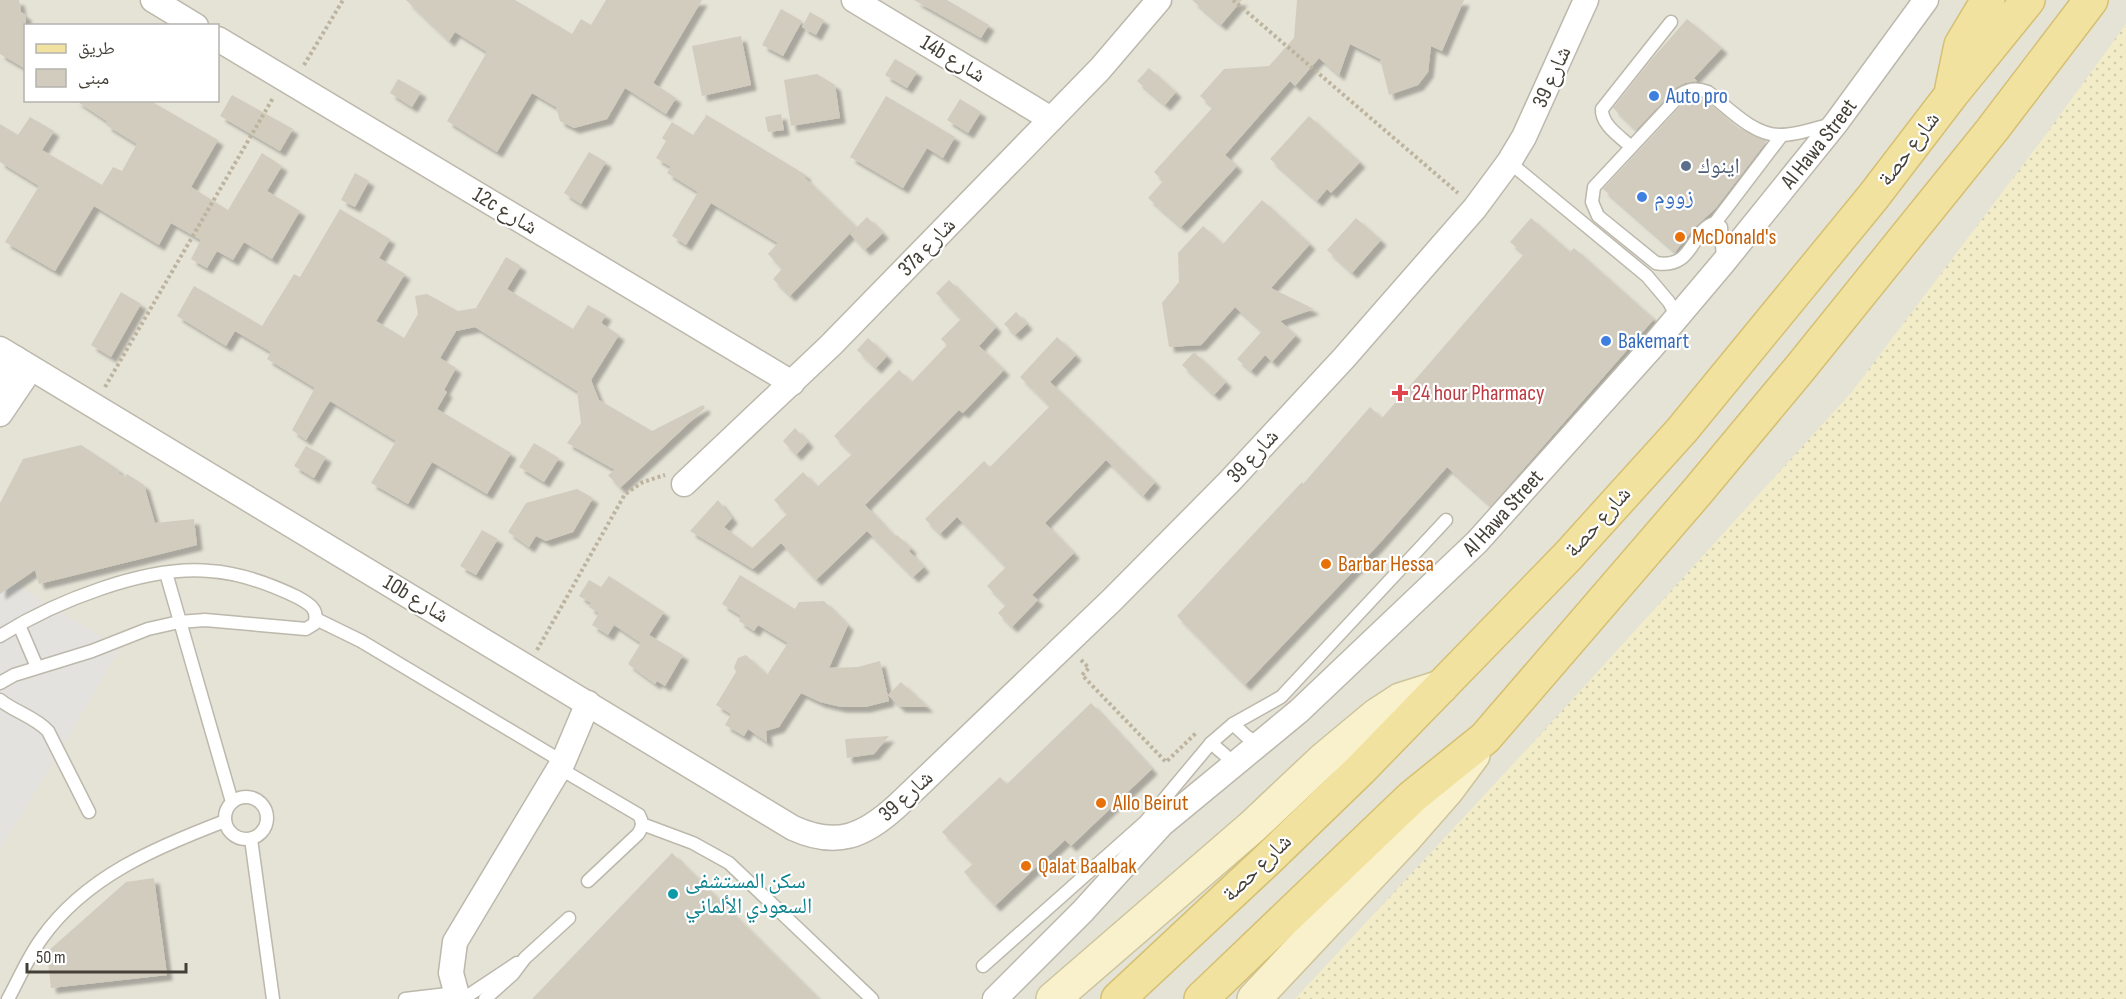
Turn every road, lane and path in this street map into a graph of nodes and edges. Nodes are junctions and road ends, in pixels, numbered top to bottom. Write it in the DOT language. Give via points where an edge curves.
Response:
graph roads {
  1 [pos="153,0"];
  2 [pos="343,0"];
  3 [pos="854,0"];
  4 [pos="1159,0"];
  5 [pos="1233,0"];
  6 [pos="1587,0"];
  7 [pos="1926,0"];
  8 [pos="1988,0"];
  9 [pos="2028,0"];
  10 [pos="2091,0"];
  11 [pos="1671,22"];
  12 [pos="193,24"];
  13 [pos="219,40"];
  14 [pos="288,81"];
  15 [pos="1951,94"];
  16 [pos="1051,119"];
  17 [pos="1836,123"];
  18 [pos="1782,135"];
  19 [pos="1632,147"];
  20 [pos="1509,162"];
  21 [pos="1475,207"];
  22 [pos="1715,223"];
  23 [pos="1723,263"];
  24 [pos="1677,316"];
  25 [pos="15,358"];
  26 [pos="792,383"];
  27 [pos="0,385"];
  28 [pos="94,405"];
  29 [pos="0,414"];
  30 [pos="688,480"];
  31 [pos="1446,519"];
  32 [pos="166,573"];
  33 [pos="316,619"];
  34 [pos="179,622"];
  35 [pos="19,625"];
  36 [pos="0,636"];
  37 [pos="1066,644"];
  38 [pos="528,666"];
  39 [pos="38,668"];
  40 [pos="0,683"];
  41 [pos="1441,687"];
  42 [pos="0,700"];
  43 [pos="597,708"];
  44 [pos="1233,724"];
  45 [pos="1485,738"];
  46 [pos="1211,743"];
  47 [pos="1259,745"];
  48 [pos="561,765"];
  49 [pos="1233,766"];
  50 [pos="232,802"];
  51 [pos="89,812"];
  52 [pos="225,821"];
  53 [pos="642,824"];
  54 [pos="251,838"];
  55 [pos="835,838"];
  56 [pos="588,881"];
  57 [pos="569,918"];
  58 [pos="525,958"];
  59 [pos="984,966"];
  60 [pos="459,997"];
  61 [pos="8,999"];
  62 [pos="273,999"];
  63 [pos="405,999"];
  64 [pos="485,999"];
  65 [pos="872,999"];
  66 [pos="995,999"];
  67 [pos="1053,999"];
  68 [pos="1118,999"];
  69 [pos="1201,999"];
  70 [pos="1254,999"];
  1 -- 12 [label="street"];
  2 -- 14 [label="path"];
  3 -- 16 [label="street, 14b شارع"];
  4 -- 16 [label="street, 37a شارع"];
  5 -- 21 [label="path"];
  6 -- 20 [label="street, شارع 39" via="1538,111"];
  7 -- 17 [label="street, Al Hawa Street"];
  8 -- 15 [label="main road" via="1961,45"];
  9 -- 15 [label="main road, شارع حصة"];
  10 -- 45 [label="main road" via="1801,367"];
  11 -- 19 [label="lane" via="1602,109 1606,123"];
  13 -- 14 [label="street, 12c شارع"];
  14 -- 26 [label="street, 12c شارع"];
  14 -- 28 [label="path"];
  15 -- 41 [label="main road, شارع حصة" via="1873,197 1682,430 1568,556"];
  16 -- 26 [label="street, 37a شارع"];
  17 -- 18 [label="lane"];
  17 -- 23 [label="street, Al Hawa Street"];
  18 -- 19 [label="lane" via="1756,128 1708,93 1694,89 1680,94"];
  18 -- 22 [label="lane"];
  19 -- 22 [label="lane" via="1594,187 1592,202 1598,216 1656,263 1664,264 1679,260"];
  20 -- 21 [label="street, شارع 39"];
  20 -- 24 [label="lane" via="1647,276"];
  21 -- 37 [label="street, شارع 39" via="1287,420"];
  22 -- 23 [label="lane" via="1720,227"];
  23 -- 24 [label="street, Al Hawa Street"];
  24 -- 47 [label="street, Al Hawa Street" via="1477,542"];
  25 -- 27 [label="street"];
  25 -- 28 [label="street, 10b شارع"];
  25 -- 29 [label="street"];
  26 -- 30 [label="street, 37a شارع"];
  28 -- 38 [label="street, 10b شارع"];
  30 -- 38 [label="path" via="679,475 653,478 625,494"];
  31 -- 44 [label="lane" via="1281,697"];
  32 -- 33 [label="lane" via="210,571 249,578 307,602"];
  32 -- 34 [label="lane"];
  32 -- 35 [label="lane" via="73,599"];
  33 -- 34 [label="lane" via="306,629 205,620"];
  33 -- 48 [label="lane" via="361,641"];
  34 -- 39 [label="lane"];
  34 -- 50 [label="lane"];
  35 -- 36 [label="lane"];
  35 -- 39 [label="lane"];
  37 -- 46 [label="path" via="1089,668 1082,675 1166,762 1196,732"];
  37 -- 55 [label="street, شارع 39" via="880,822 851,836"];
  38 -- 43 [label="street, 10b شارع"];
  39 -- 40 [label="lane"];
  41 -- 67 [label="main road" via="1400,700 1359,730"];
  41 -- 68 [label="main road, شارع حصة" via="1268,859"];
  42 -- 51 [label="lane" via="48,731"];
  43 -- 48 [label="street"];
  43 -- 55 [label="street, 10b شارع" via="794,828"];
  44 -- 46 [label="lane"];
  44 -- 47 [label="lane"];
  45 -- 69 [label="main road" via="1412,797"];
  45 -- 70 [label="main road" via="1427,815"];
  46 -- 49 [label="lane"];
  46 -- 59 [label="lane" via="1145,822"];
  47 -- 49 [label="street, Al Hawa Street"];
  48 -- 53 [label="lane" via="639,815"];
  48 -- 60 [label="street" via="455,942 451,973"];
  49 -- 66 [label="street, Al Hawa Street" via="1162,824"];
  50 -- 52 [label="lane"];
  50 -- 54 [label="lane" via="245,796 263,805 266,825"];
  52 -- 54 [label="lane" via="237,837"];
  52 -- 61 [label="lane" via="170,842 121,867 80,897 41,939"];
  53 -- 56 [label="lane" via="638,834"];
  53 -- 65 [label="lane" via="693,843 729,863"];
  54 -- 62 [label="lane"];
  57 -- 58 [label="lane"];
  58 -- 60 [label="lane"];
  58 -- 64 [label="lane"];
  60 -- 63 [label="lane"];
}
